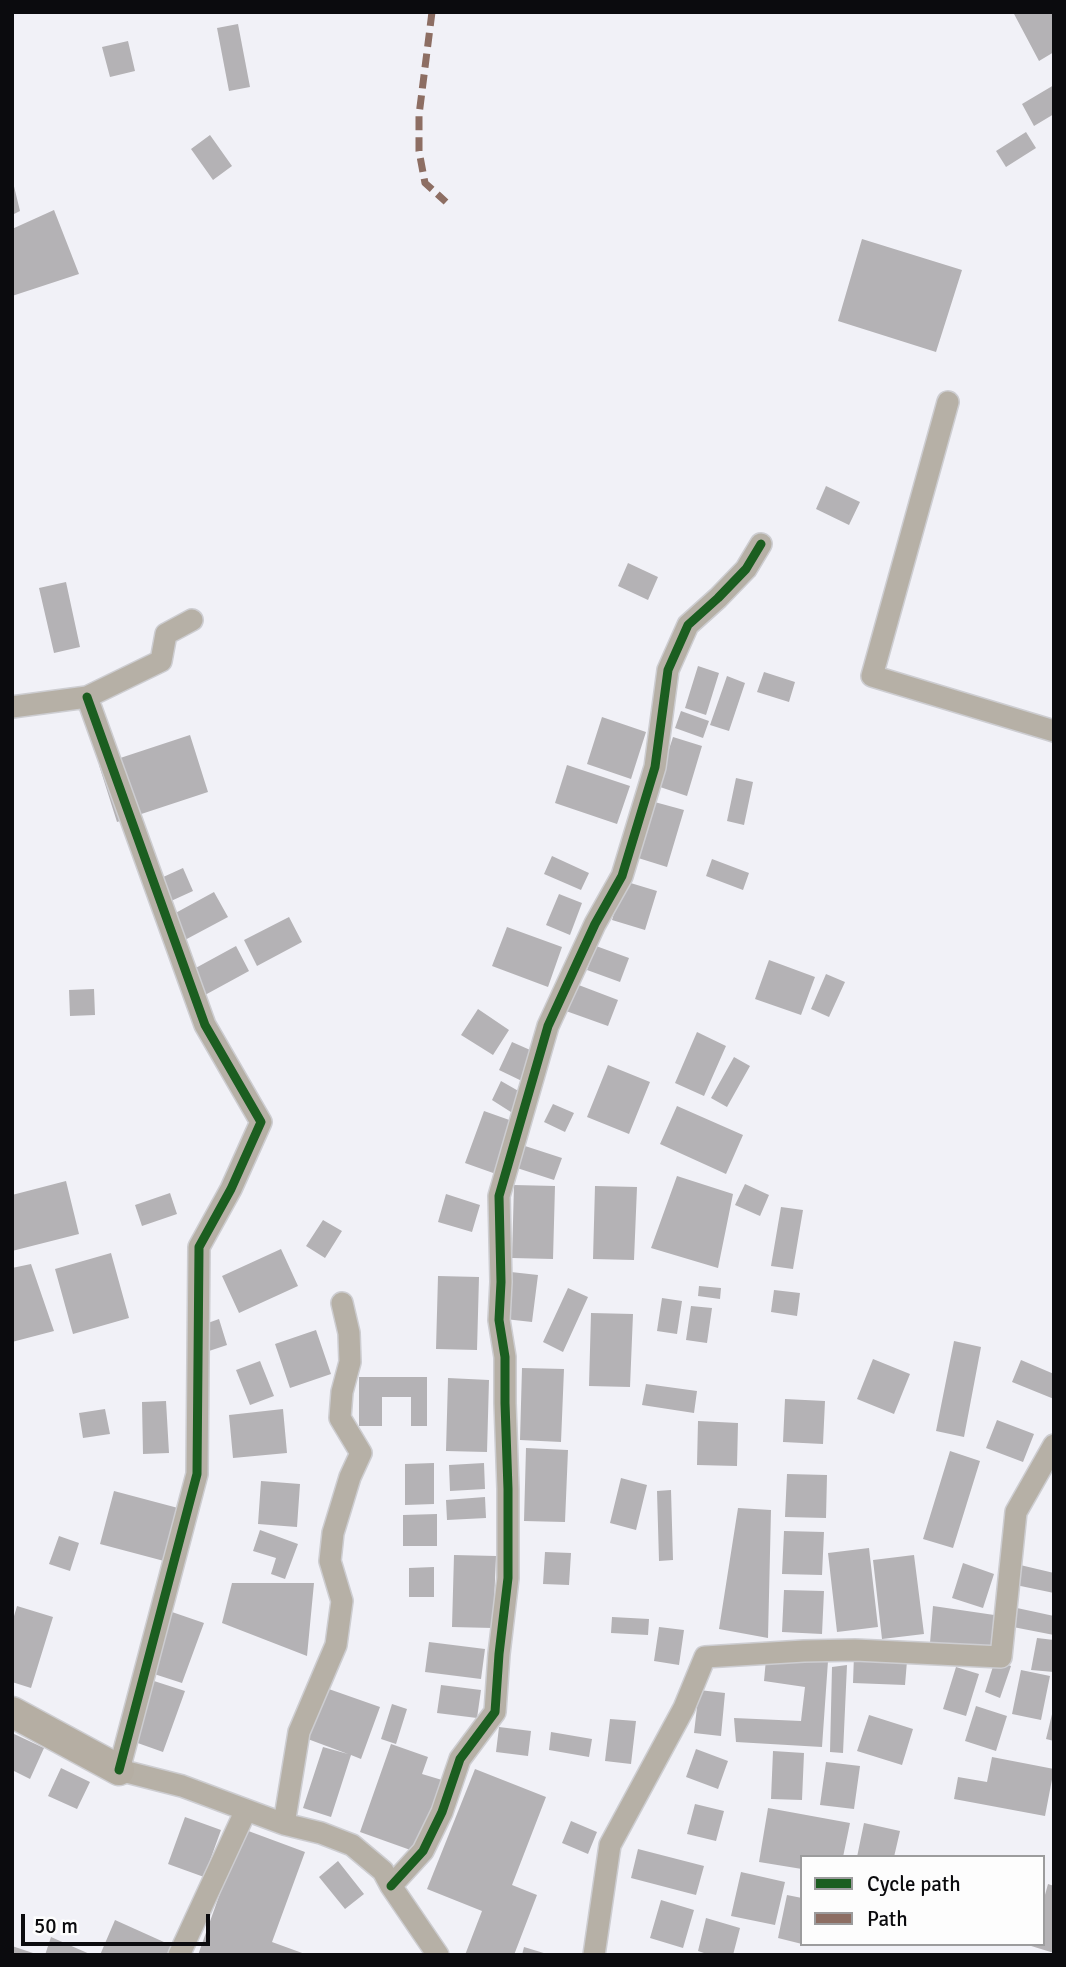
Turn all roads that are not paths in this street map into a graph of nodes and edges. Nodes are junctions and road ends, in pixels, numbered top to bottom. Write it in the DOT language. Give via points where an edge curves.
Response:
graph roads {
  1 [pos="948,401"];
  2 [pos="761,544"];
  3 [pos="192,620"];
  4 [pos="87,697"];
  5 [pos="12,707"];
  6 [pos="1054,731"];
  7 [pos="342,1303"];
  8 [pos="1054,1445"];
  9 [pos="12,1712"];
  10 [pos="119,1770"];
  11 [pos="246,1810"];
  12 [pos="284,1824"];
  13 [pos="391,1886"];
  14 [pos="179,1955"];
  15 [pos="438,1955"];
  16 [pos="594,1955"];
  1 -- 6 [label="street" via="872,676"];
  2 -- 13 [label="street" via="746,569 688,625 668,670 655,767 622,876 548,1026 499,1196 508,1565 495,1712 460,1759 423,1851"];
  3 -- 4 [label="street" via="166,634 161,661"];
  4 -- 5 [label="street"];
  4 -- 10 [label="street" via="205,1025 261,1122 198,1247 197,1474"];
  7 -- 12 [label="street" via="350,1362 340,1419 361,1453 333,1533 330,1561 342,1601 336,1645 299,1732"];
  8 -- 16 [label="street" via="1016,1512 1001,1657 855,1650 705,1657 684,1708 610,1845"];
  9 -- 10 [label="street"];
  10 -- 11 [label="street" via="183,1786"];
  11 -- 12 [label="street"];
  11 -- 14 [label="street"];
  12 -- 13 [label="street" via="352,1844 383,1871"];
  13 -- 15 [label="street"];
}
